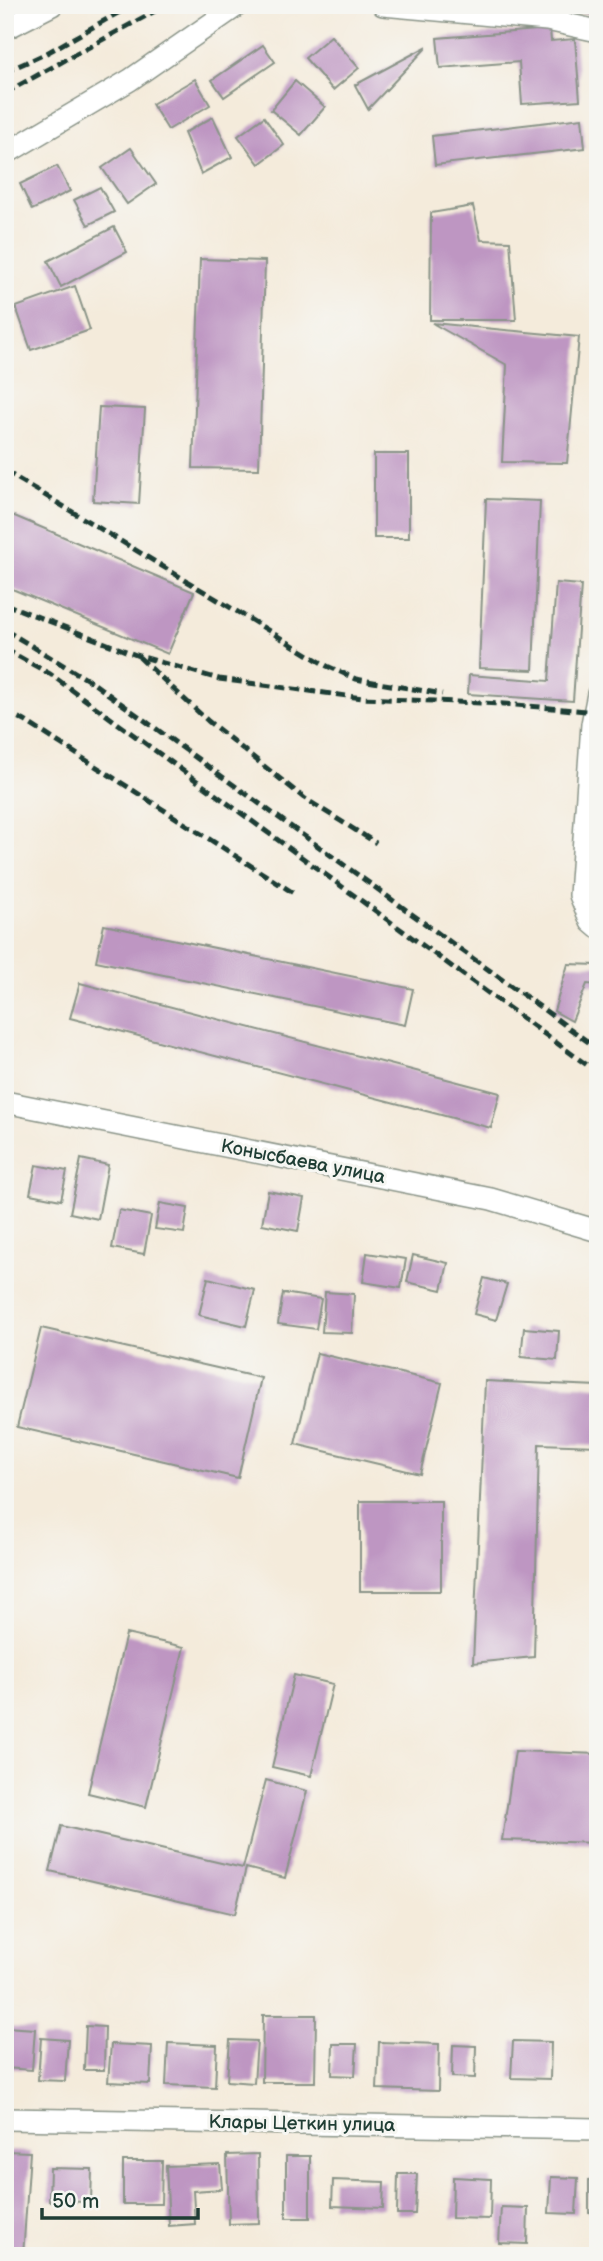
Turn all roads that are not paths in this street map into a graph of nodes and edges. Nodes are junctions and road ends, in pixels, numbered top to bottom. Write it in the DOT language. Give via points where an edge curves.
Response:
graph roads {
  1 [pos="52,5"];
  2 [pos="238,5"];
  3 [pos="383,5"];
  4 [pos="5,29"];
  5 [pos="598,31"];
  6 [pos="5,154"];
  7 [pos="598,694"];
  8 [pos="598,928"];
  9 [pos="5,1102"];
  10 [pos="598,1231"];
  11 [pos="5,2119"];
  12 [pos="598,2129"];
  1 -- 4 [label="street"];
  2 -- 6 [label="street" via="131,80"];
  3 -- 5 [label="street" via="547,20"];
  7 -- 8 [label="street" via="580,895"];
  9 -- 10 [label="street, Конысбаева улица" via="491,1199"];
  11 -- 12 [label="street, Клары Цеткин улица"];
}
